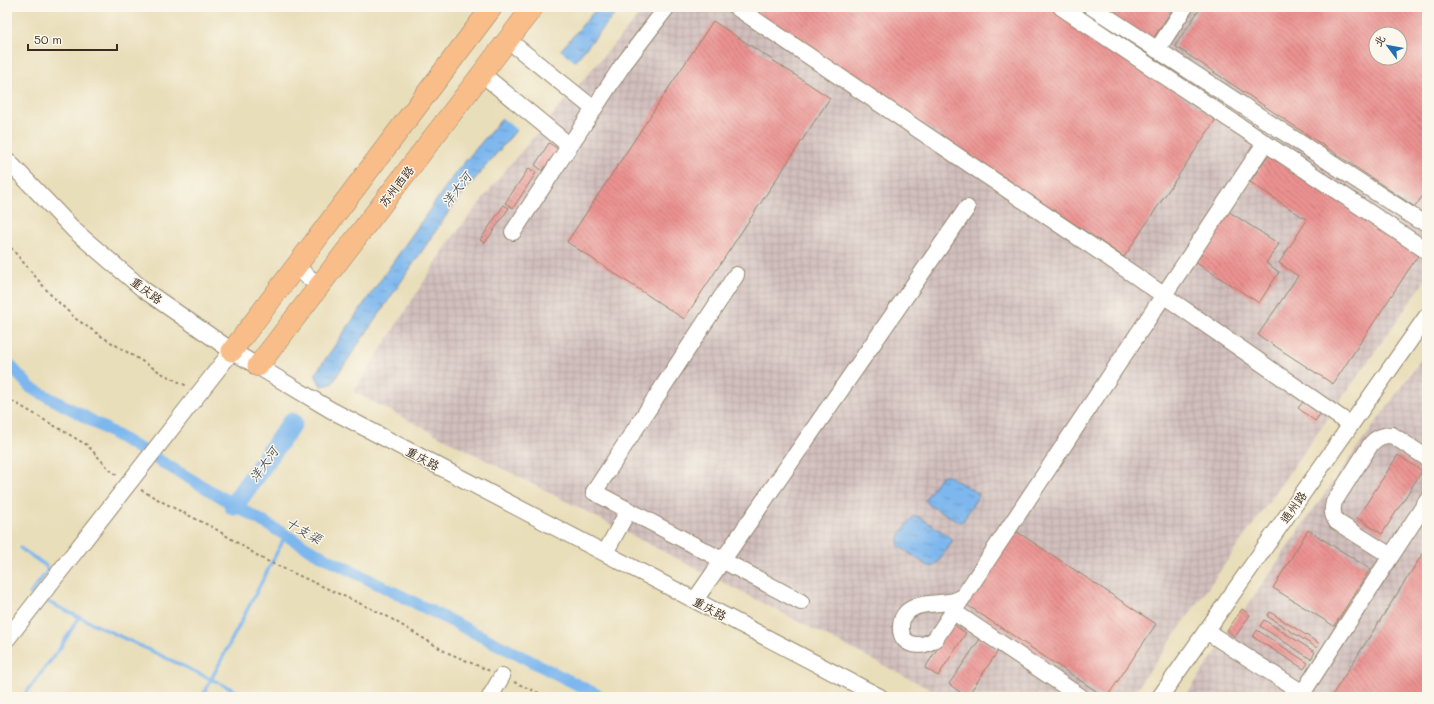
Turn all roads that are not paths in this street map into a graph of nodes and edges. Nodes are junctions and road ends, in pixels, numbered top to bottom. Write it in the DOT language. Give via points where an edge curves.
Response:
graph roads {
  1 [pos="492,7"];
  2 [pos="533,7"];
  3 [pos="667,7"];
  4 [pos="736,7"];
  5 [pos="1062,7"];
  6 [pos="1092,7"];
  7 [pos="1185,7"];
  8 [pos="512,43"];
  9 [pos="1157,50"];
  10 [pos="485,76"];
  11 [pos="590,106"];
  12 [pos="1265,143"];
  13 [pos="570,146"];
  14 [pos="7,160"];
  15 [pos="967,208"];
  16 [pos="1427,222"];
  17 [pos="513,232"];
  18 [pos="1427,251"];
  19 [pos="296,266"];
  20 [pos="736,275"];
  21 [pos="319,286"];
  22 [pos="1164,295"];
  23 [pos="1427,316"];
  24 [pos="232,351"];
  25 [pos="258,366"];
  26 [pos="1351,425"];
  27 [pos="1427,458"];
  28 [pos="1427,500"];
  29 [pos="628,511"];
  30 [pos="605,553"];
  31 [pos="1392,556"];
  32 [pos="722,561"];
  33 [pos="965,595"];
  34 [pos="695,600"];
  35 [pos="801,602"];
  36 [pos="954,612"];
  37 [pos="1206,631"];
  38 [pos="7,639"];
  39 [pos="502,676"];
  40 [pos="1302,695"];
  41 [pos="490,697"];
  42 [pos="880,697"];
  43 [pos="1081,697"];
  44 [pos="1160,697"];
  1 -- 19 [label="main road"];
  2 -- 8 [label="main road, 苏州西路"];
  3 -- 11 [label="street"];
  4 -- 22 [label="street"];
  5 -- 12 [label="street"];
  6 -- 9 [label="street"];
  7 -- 9 [label="street"];
  8 -- 10 [label="main road, 苏州西路"];
  8 -- 11 [label="street"];
  9 -- 16 [label="street" via="1418,220"];
  10 -- 13 [label="street"];
  10 -- 21 [label="main road, 苏州西路"];
  11 -- 13 [label="street"];
  12 -- 18 [label="street"];
  12 -- 22 [label="street"];
  13 -- 17 [label="street"];
  14 -- 24 [label="street, 重庆路" via="75,231 144,290"];
  15 -- 32 [label="street"];
  19 -- 21 [label="street"];
  19 -- 24 [label="main road"];
  20 -- 29 [label="street" via="594,492"];
  21 -- 25 [label="main road, 苏州西路"];
  22 -- 26 [label="street"];
  22 -- 33 [label="street"];
  23 -- 26 [label="street, 通州路"];
  24 -- 25 [label="street, 重庆路"];
  24 -- 38 [label="street"];
  25 -- 30 [label="street, 重庆路" via="331,410"];
  26 -- 37 [label="street, 通州路"];
  27 -- 31 [label="street" via="1392,435 1376,438 1334,502 1333,516 1337,522"];
  28 -- 31 [label="street"];
  29 -- 30 [label="street"];
  29 -- 32 [label="street"];
  30 -- 34 [label="street, 重庆路"];
  31 -- 40 [label="street"];
  32 -- 34 [label="street"];
  32 -- 35 [label="street"];
  33 -- 36 [label="street"];
  33 -- 36 [label="street" via="956,601 924,605 910,610 902,620 902,637 908,643 918,646 929,644"];
  34 -- 42 [label="street, 重庆路"];
  36 -- 43 [label="street"];
  37 -- 40 [label="street"];
  37 -- 44 [label="street, 通州路"];
  39 -- 41 [label="street"];
}
